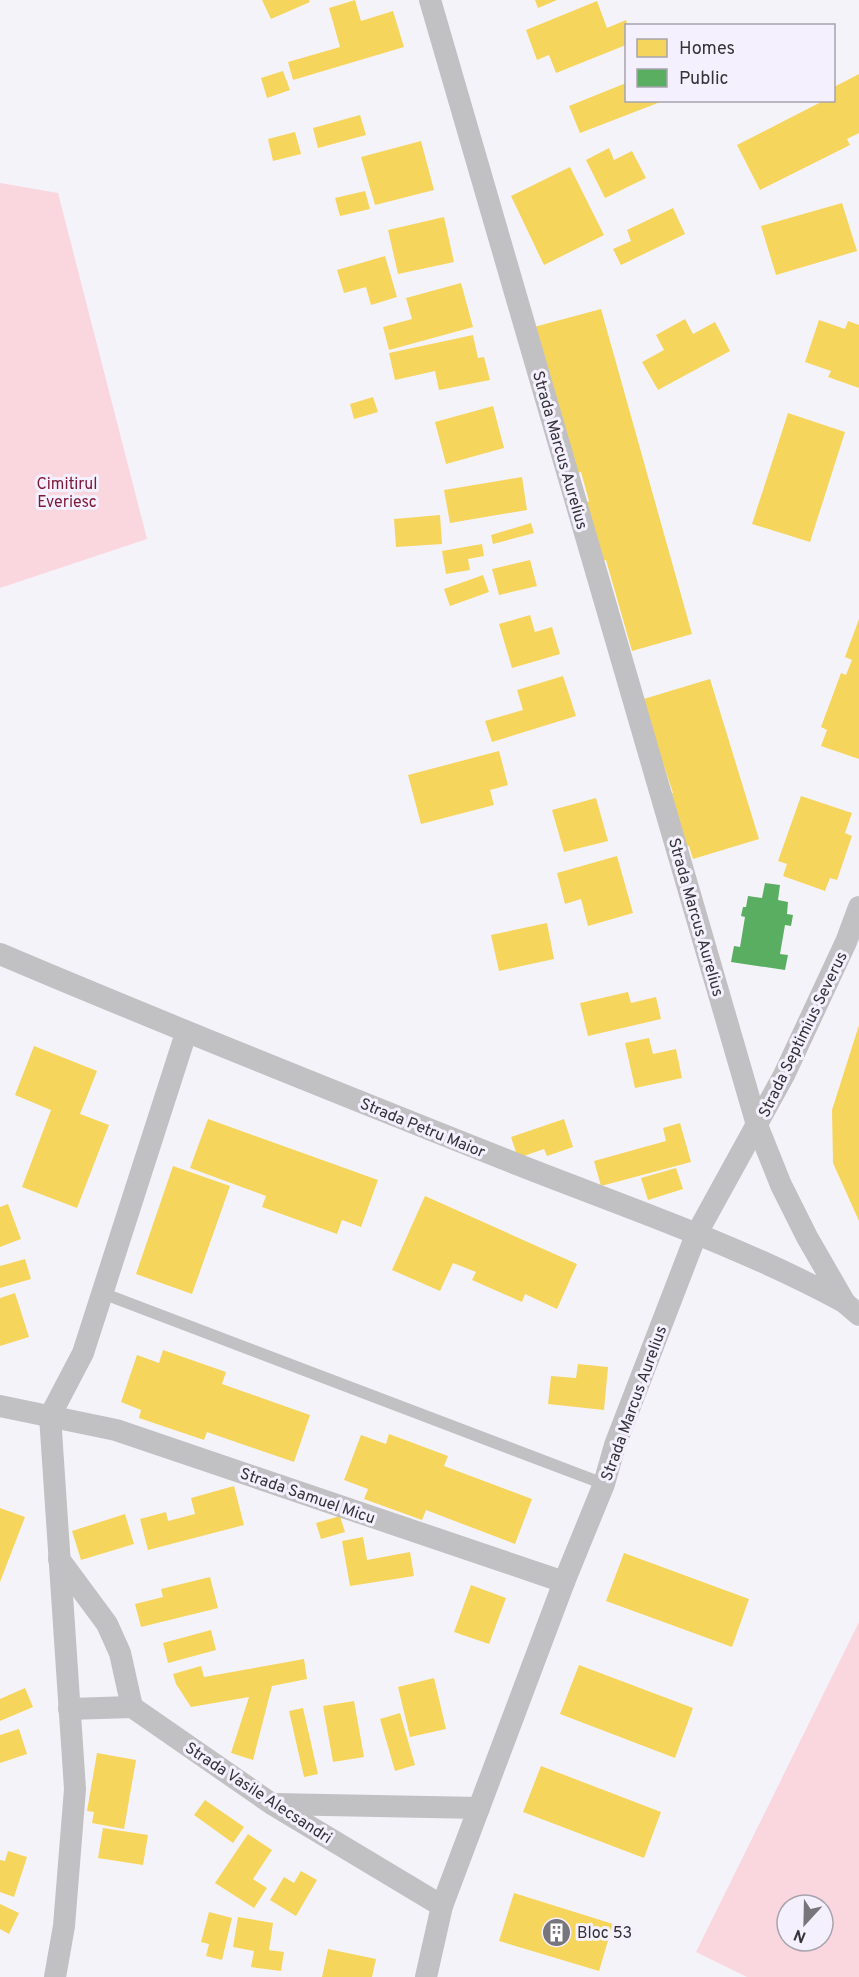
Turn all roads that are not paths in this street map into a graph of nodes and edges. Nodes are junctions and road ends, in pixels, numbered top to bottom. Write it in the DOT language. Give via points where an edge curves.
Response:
graph roads {
  1 [pos="430,0"];
  2 [pos="859,908"];
  3 [pos="0,954"];
  4 [pos="186,1033"];
  5 [pos="757,1125"];
  6 [pos="696,1235"];
  7 [pos="102,1293"];
  8 [pos="852,1309"];
  9 [pos="0,1406"];
  10 [pos="50,1416"];
  11 [pos="604,1484"];
  12 [pos="59,1559"];
  13 [pos="564,1582"];
  14 [pos="132,1707"];
  15 [pos="69,1709"];
  16 [pos="272,1804"];
  17 [pos="479,1808"];
  18 [pos="442,1906"];
  19 [pos="56,1977"];
  20 [pos="426,1977"];
  1 -- 5 [label="street, Strada Marcus Aurelius"];
  2 -- 5 [label="street, Strada Septimius Severus" via="789,1065"];
  3 -- 4 [label="street, Strada Petru Maior"];
  4 -- 6 [label="street, Strada Petru Maior"];
  4 -- 7 [label="street"];
  5 -- 6 [label="street, Strada Marcus Aurelius"];
  5 -- 8 [label="street, Strada Septimius Severus" via="807,1237"];
  6 -- 8 [label="street, Strada Petru Maior" via="802,1280"];
  6 -- 11 [label="street, Strada Marcus Aurelius" via="615,1445"];
  7 -- 10 [label="street" via="83,1353"];
  7 -- 11 [label="lane"];
  9 -- 10 [label="street"];
  10 -- 12 [label="street"];
  10 -- 13 [label="street, Strada Samuel Micu" via="116,1430"];
  11 -- 13 [label="street, Strada Marcus Aurelius"];
  12 -- 14 [label="street" via="106,1624 120,1653"];
  12 -- 15 [label="street"];
  13 -- 17 [label="street, Strada Marcus Aurelius"];
  14 -- 15 [label="street"];
  14 -- 16 [label="street, Strada Vasile Alecsandri"];
  15 -- 19 [label="street" via="75,1789"];
  16 -- 17 [label="street"];
  16 -- 18 [label="street, Strada Vasile Alecsandri"];
  17 -- 18 [label="street"];
  18 -- 20 [label="street"];
}
